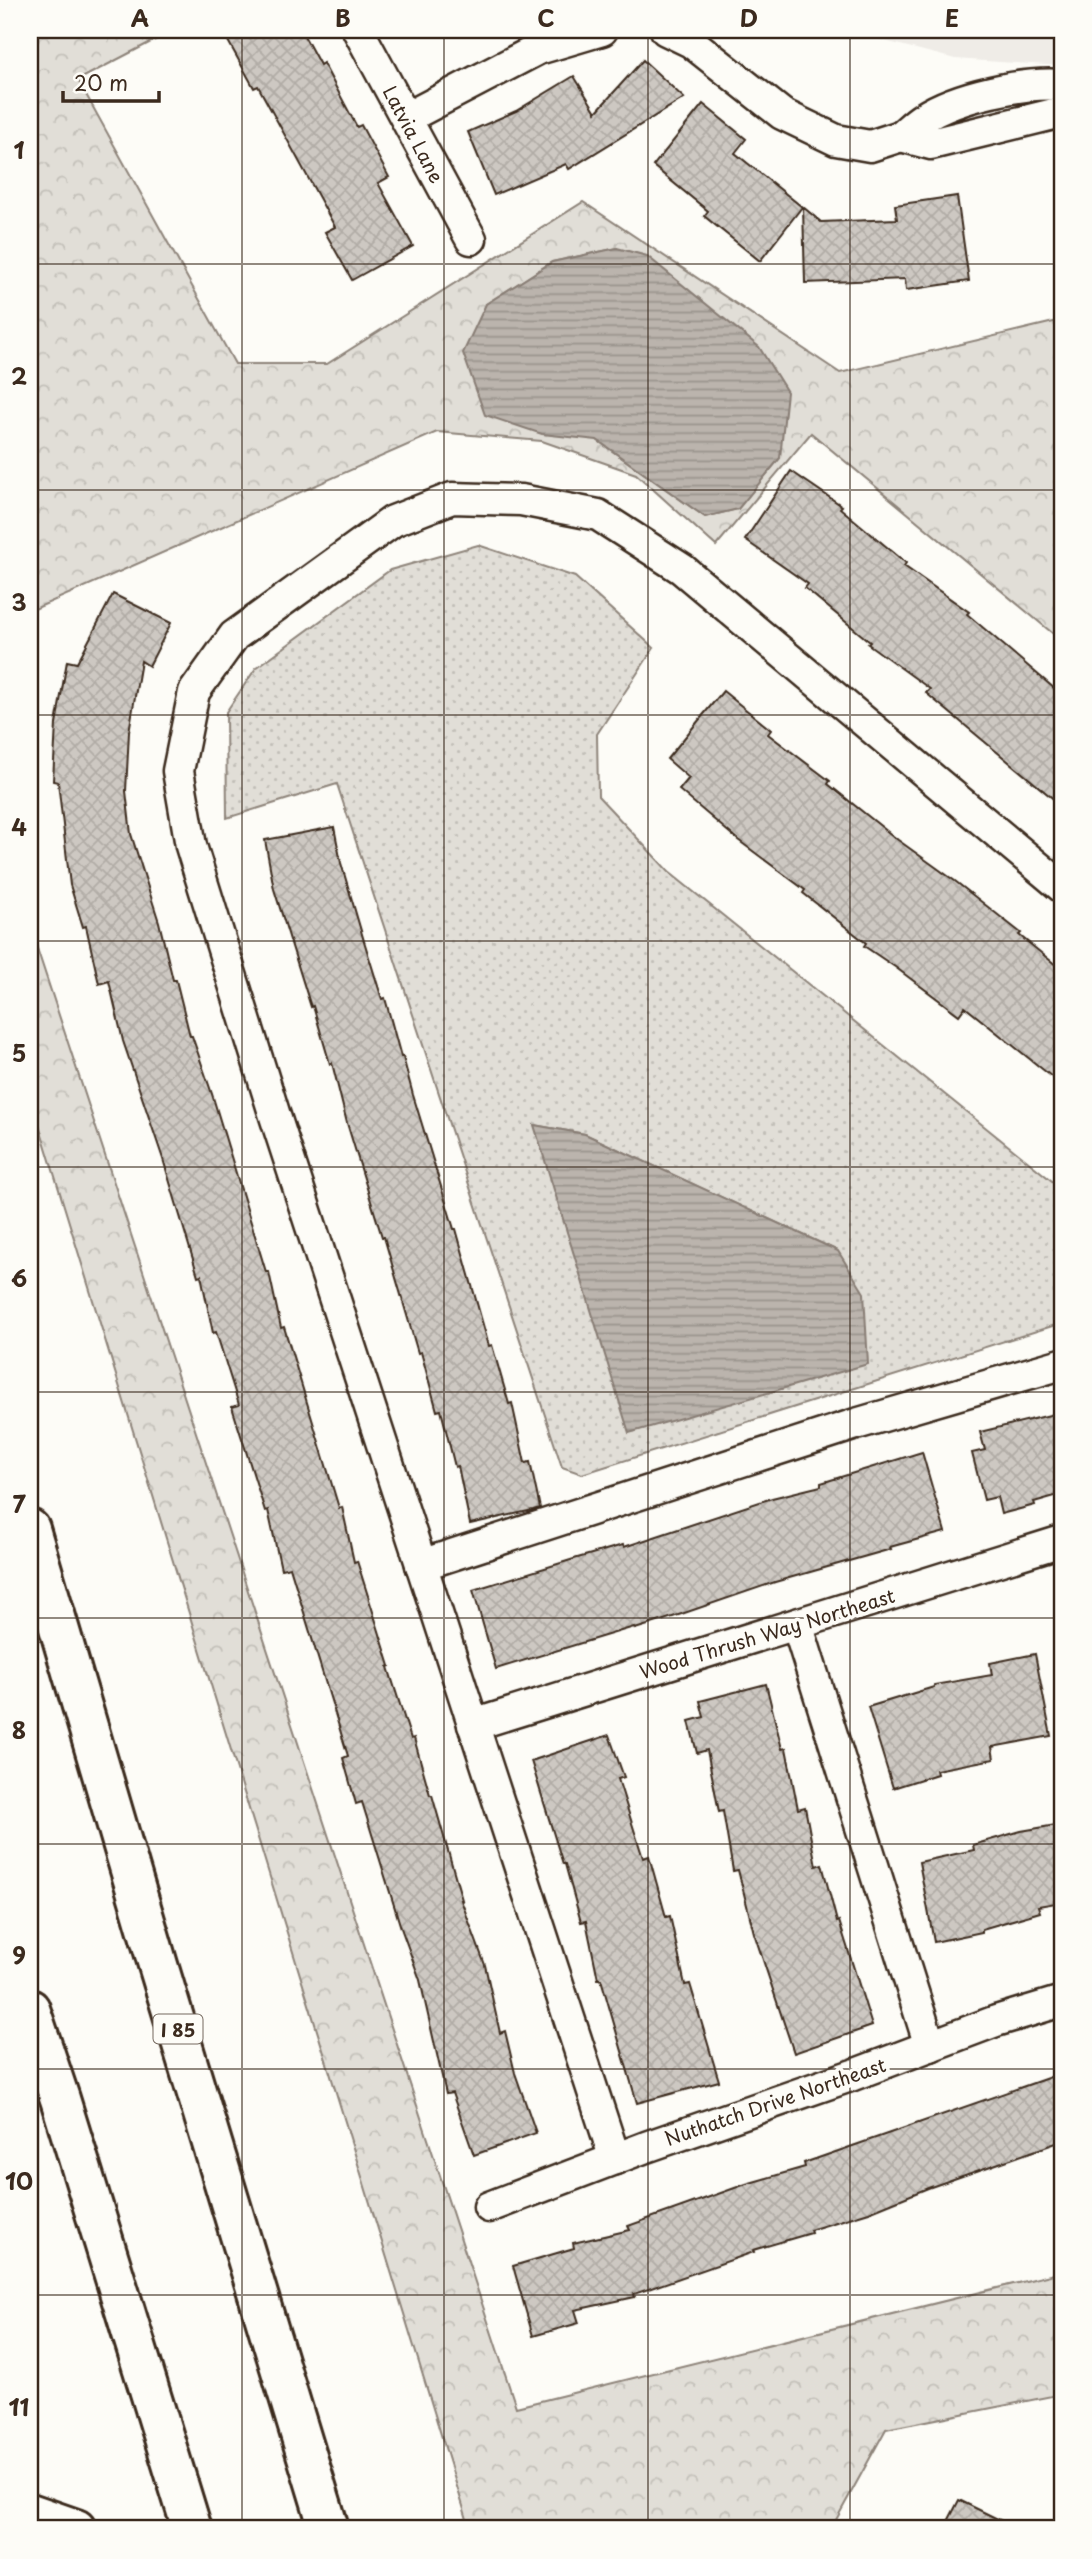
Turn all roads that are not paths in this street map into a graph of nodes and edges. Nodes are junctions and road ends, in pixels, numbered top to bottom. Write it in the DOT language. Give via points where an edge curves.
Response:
graph roads {
  1 [pos="358,30"];
  2 [pos="603,30"];
  3 [pos="666,30"];
  4 [pos="1062,85"];
  5 [pos="1062,112"];
  6 [pos="406,118"];
  7 [pos="901,136"];
  8 [pos="471,239"];
  9 [pos="1062,887"];
  10 [pos="1062,1364"];
  11 [pos="30,1529"];
  12 [pos="1062,1541"];
  13 [pos="421,1565"];
  14 [pos="797,1624"];
  15 [pos="472,1726"];
  16 [pos="1062,2001"];
  17 [pos="30,2008"];
  18 [pos="930,2046"];
  19 [pos="615,2159"];
  20 [pos="489,2207"];
  21 [pos="30,2513"];
  22 [pos="76,2529"];
  23 [pos="192,2529"];
  24 [pos="329,2529"];
  1 -- 6 [label="street, Latvia Lane"];
  2 -- 6 [label="street" via="538,49"];
  3 -- 7 [label="street" via="691,43 782,114 836,140 870,146"];
  4 -- 7 [label="street" via="1042,83 977,96 922,118"];
  5 -- 7 [label="street" via="931,144"];
  6 -- 8 [label="street, Latvia Lane"];
  9 -- 13 [label="street" via="682,569 598,514 521,500 452,498 393,521 234,636 194,692 178,771 191,846"];
  10 -- 13 [label="street" via="856,1424"];
  11 -- 24 [label="main road, I 85"];
  12 -- 14 [label="street, Wood Thrush Way Northeast"];
  13 -- 15 [label="street"];
  14 -- 15 [label="street, Wood Thrush Way Northeast"];
  14 -- 18 [label="street"];
  15 -- 19 [label="street"];
  16 -- 18 [label="street, Nuthatch Drive Northeast"];
  17 -- 23 [label="main road"];
  18 -- 19 [label="street, Nuthatch Drive Northeast"];
  19 -- 20 [label="street, Nuthatch Drive Northeast"];
  21 -- 22 [label="main road"];
}
